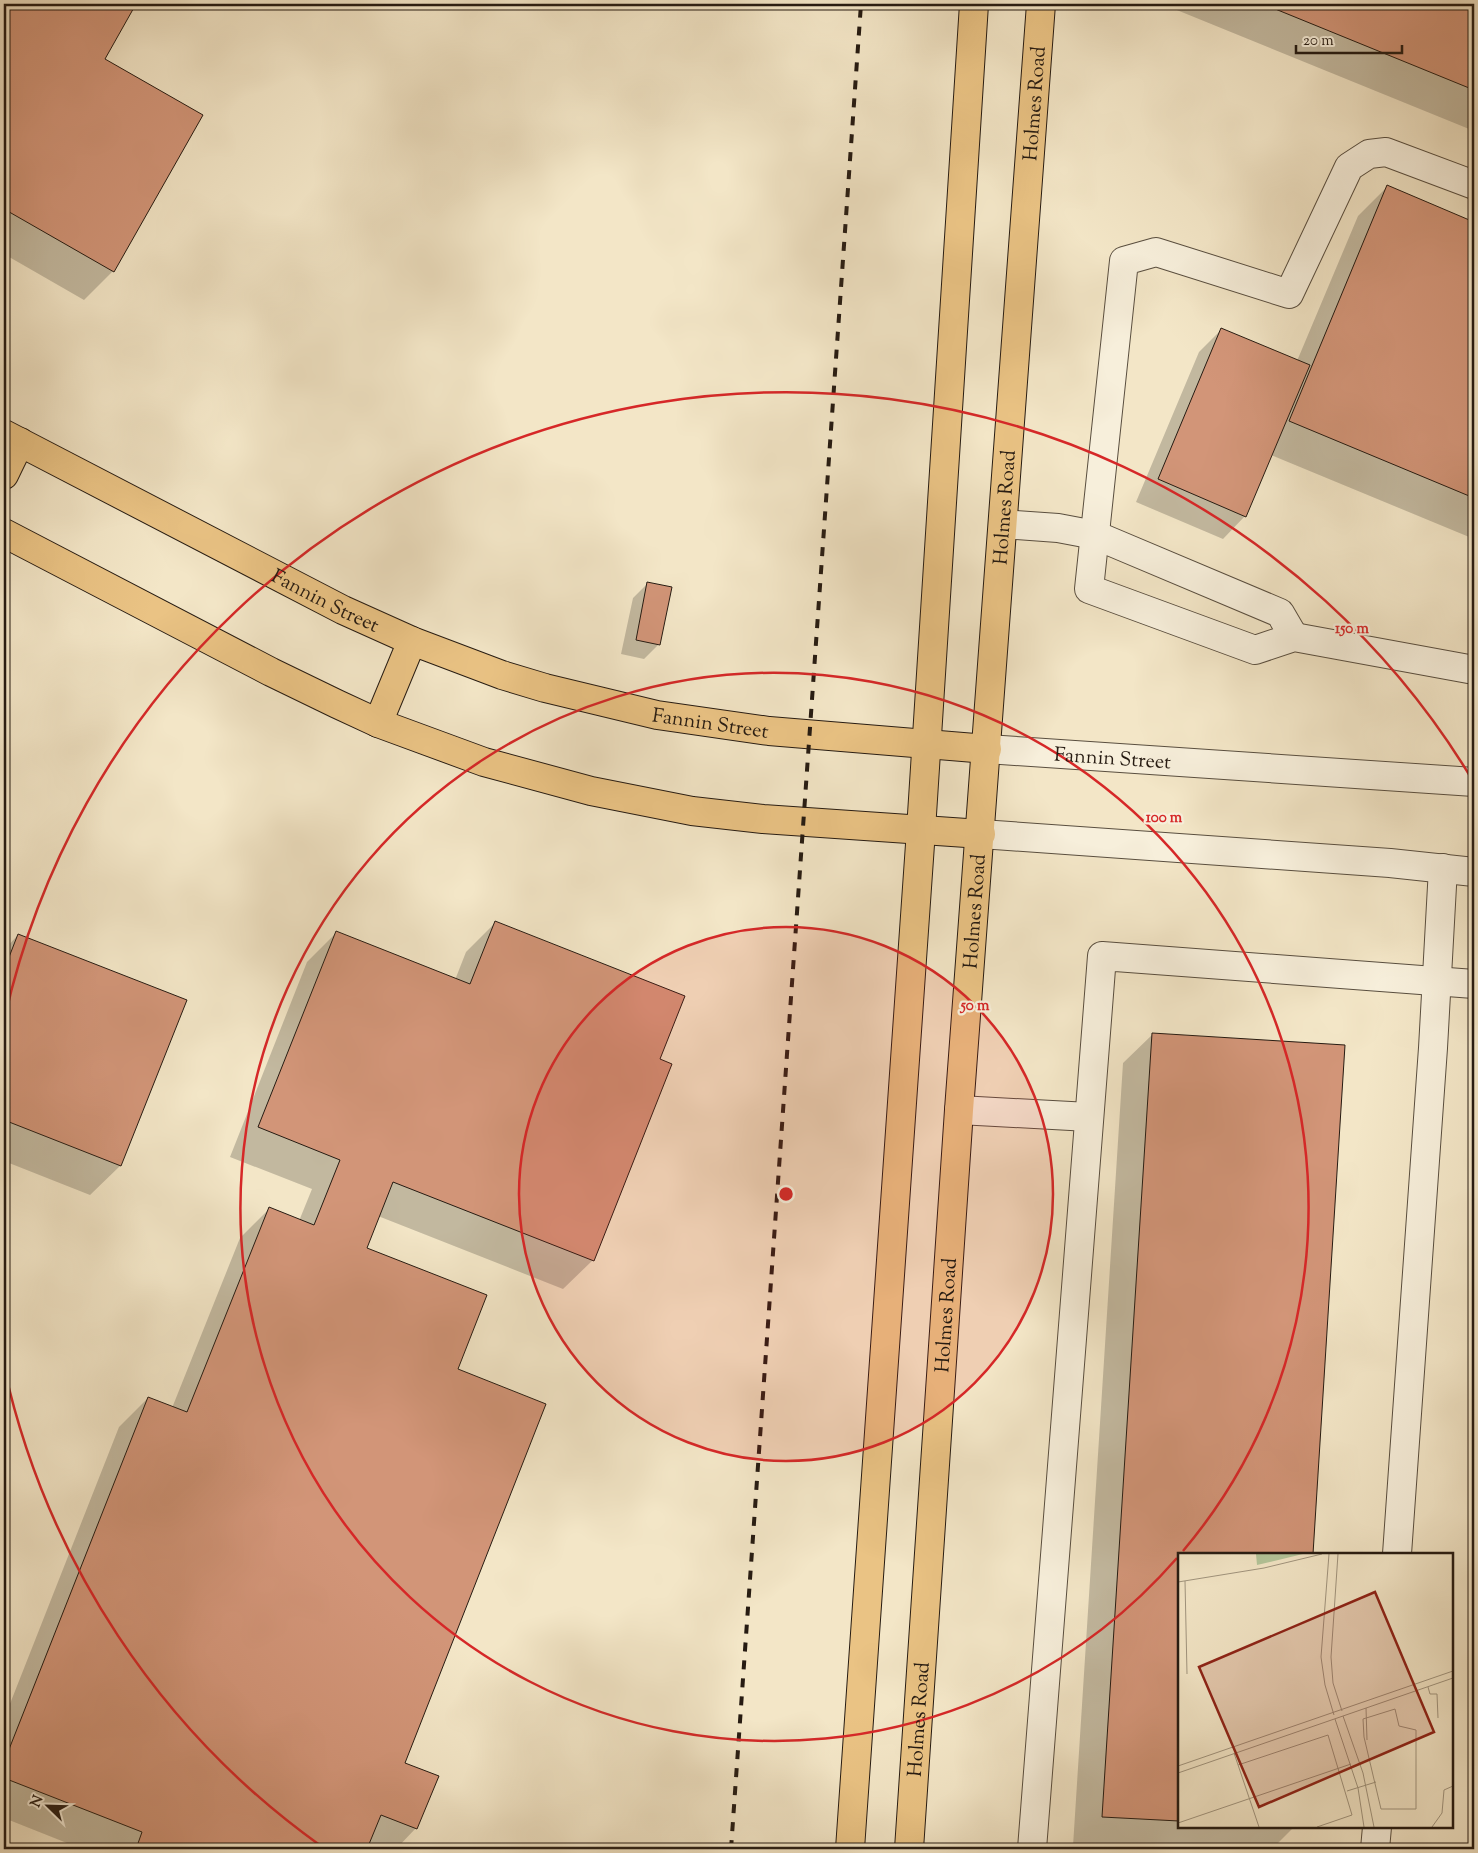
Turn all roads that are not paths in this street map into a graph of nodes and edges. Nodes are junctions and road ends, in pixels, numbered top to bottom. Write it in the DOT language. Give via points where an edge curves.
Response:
graph roads {
  1 [pos="974,4"];
  2 [pos="1041,4"];
  3 [pos="1474,186"];
  4 [pos="12,438"];
  5 [pos="4,475"];
  6 [pos="1003,524"];
  7 [pos="4,533"];
  8 [pos="1095,535"];
  9 [pos="1294,637"];
  10 [pos="412,641"];
  11 [pos="1474,670"];
  12 [pos="378,723"];
  13 [pos="926,744"];
  14 [pos="987,750"];
  15 [pos="1474,782"];
  16 [pos="921,830"];
  17 [pos="981,834"];
  18 [pos="1443,868"];
  19 [pos="1474,872"];
  20 [pos="1437,980"];
  21 [pos="1474,984"];
  22 [pos="960,1110"];
  23 [pos="1089,1118"];
  24 [pos="1397,1553"];
  25 [pos="1377,1828"];
  26 [pos="850,1849"];
  27 [pos="909,1849"];
  28 [pos="1032,1849"];
  29 [pos="1375,1849"];
  1 -- 13 [label="main road"];
  2 -- 6 [label="main road, Holmes Road"];
  3 -- 8 [label="street" via="1386,152 1369,154 1348,167 1289,294 1156,252 1124,260"];
  4 -- 5 [label="main road"];
  4 -- 10 [label="main road, Fannin Street" via="304,591"];
  6 -- 8 [label="street" via="1058,528"];
  6 -- 14 [label="main road, Holmes Road"];
  7 -- 12 [label="main road" via="271,672"];
  8 -- 9 [label="street" via="1280,613"];
  8 -- 9 [label="street" via="1089,590 1255,650"];
  9 -- 11 [label="street"];
  10 -- 12 [label="main road"];
  10 -- 13 [label="main road, Fannin Street" via="528,683 657,715 769,731"];
  12 -- 16 [label="main road" via="484,762 641,802 692,812"];
  13 -- 14 [label="main road, Fannin Street"];
  13 -- 16 [label="main road"];
  14 -- 15 [label="street, Fannin Street"];
  14 -- 17 [label="main road, Holmes Road"];
  16 -- 17 [label="main road"];
  16 -- 26 [label="main road"];
  17 -- 18 [label="street"];
  17 -- 22 [label="main road, Holmes Road"];
  18 -- 19 [label="street"];
  18 -- 20 [label="street"];
  20 -- 21 [label="street"];
  20 -- 23 [label="street" via="1102,956"];
  20 -- 24 [label="street"];
  22 -- 23 [label="street"];
  22 -- 27 [label="main road, Holmes Road"];
  23 -- 28 [label="street"];
  25 -- 29 [label="street"];
}
